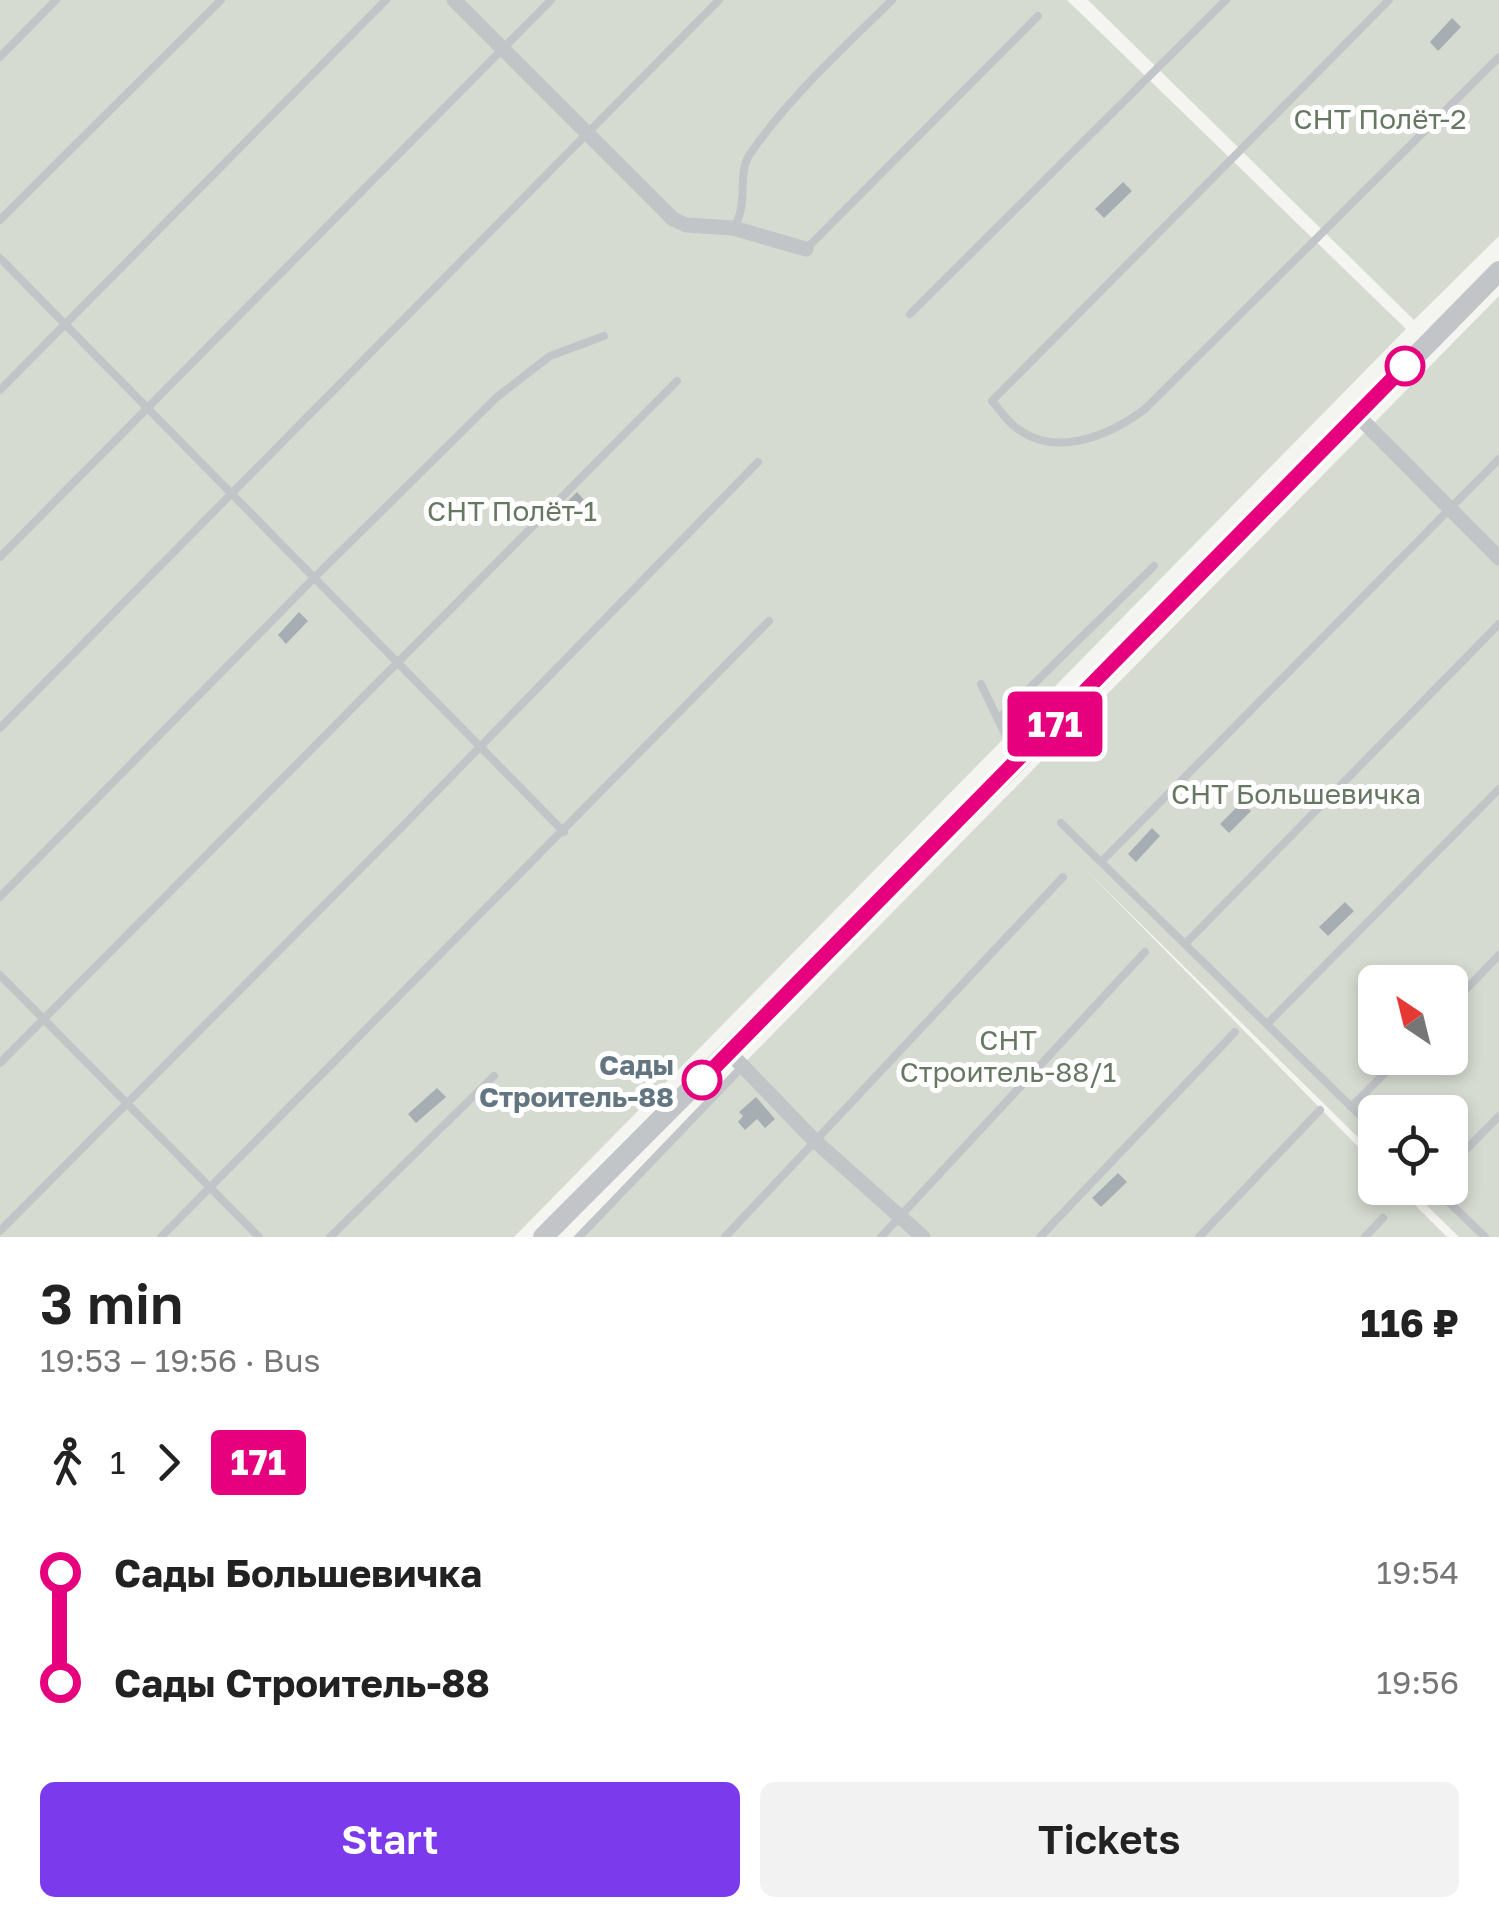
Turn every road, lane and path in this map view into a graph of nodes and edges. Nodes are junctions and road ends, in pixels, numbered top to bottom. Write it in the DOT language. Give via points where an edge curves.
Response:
graph roads {
  1 [pos="56,0"];
  2 [pos="221,0"];
  3 [pos="386,0"];
  4 [pos="454,0"];
  5 [pos="551,0"];
  6 [pos="719,0"];
  7 [pos="892,0"];
  8 [pos="1226,0"];
  9 [pos="1389,0"];
  10 [pos="1038,16"];
  11 [pos="503,48"];
  12 [pos="0,56"];
  13 [pos="1499,58"];
  14 [pos="585,132"];
  15 [pos="0,220"];
  16 [pos="734,228"];
  17 [pos="806,248"];
  18 [pos="0,258"];
  19 [pos="1499,271"];
  20 [pos="910,314"];
  21 [pos="64,324"];
  22 [pos="604,336"];
  23 [pos="677,380"];
  24 [pos="0,390"];
  25 [pos="147,409"];
  26 [pos="1357,415"];
  27 [pos="1499,459"];
  28 [pos="758,462"];
  29 [pos="230,492"];
  30 [pos="1449,509"];
  31 [pos="0,557"];
  32 [pos="1499,558"];
  33 [pos="1154,566"];
  34 [pos="316,576"];
  35 [pos="769,621"];
  36 [pos="1499,624"];
  37 [pos="397,660"];
  38 [pos="981,684"];
  39 [pos="999,718"];
  40 [pos="0,728"];
  41 [pos="480,745"];
  42 [pos="1018,762"];
  43 [pos="1499,788"];
  44 [pos="1062,823"];
  45 [pos="564,832"];
  46 [pos="1101,862"];
  47 [pos="1064,876"];
  48 [pos="0,897"];
  49 [pos="1185,944"];
  50 [pos="1144,952"];
  51 [pos="1499,955"];
  52 [pos="0,975"];
  53 [pos="1468,987"];
  54 [pos="43,1019"];
  55 [pos="1267,1024"];
  56 [pos="1235,1032"];
  57 [pos="735,1060"];
  58 [pos="0,1062"];
  59 [pos="1383,1075"];
  60 [pos="494,1076"];
  61 [pos="128,1102"];
  62 [pos="1351,1107"];
  63 [pos="1320,1110"];
  64 [pos="1358,1114"];
  65 [pos="1499,1116"];
  66 [pos="814,1140"];
  67 [pos="1468,1148"];
  68 [pos="211,1187"];
  69 [pos="1452,1205"];
  70 [pos="901,1214"];
  71 [pos="1383,1218"];
  72 [pos="0,1231"];
  73 [pos="162,1237"];
  74 [pos="260,1237"];
  75 [pos="330,1237"];
  76 [pos="543,1237"];
  77 [pos="579,1237"];
  78 [pos="725,1237"];
  79 [pos="880,1237"];
  80 [pos="923,1237"];
  81 [pos="1040,1237"];
  82 [pos="1199,1237"];
  83 [pos="1365,1237"];
  84 [pos="1485,1237"];
  1 -- 12 [label="lane"];
  2 -- 15 [label="lane"];
  3 -- 21 [label="lane"];
  4 -- 11 [label="street"];
  5 -- 11 [label="lane"];
  6 -- 14 [label="lane"];
  7 -- 16 [label="lane" via="746,158 742,216"];
  8 -- 20 [label="lane"];
  9 -- 13 [label="lane" via="992,401 1014,426 1032,438 1080,440 1118,430 1146,409"];
  10 -- 17 [label="lane"];
  11 -- 14 [label="street"];
  11 -- 25 [label="lane"];
  14 -- 16 [label="street" via="673,219"];
  14 -- 29 [label="lane"];
  16 -- 17 [label="street"];
  18 -- 21 [label="lane"];
  19 -- 26 [label="street"];
  21 -- 24 [label="lane"];
  21 -- 25 [label="lane"];
  22 -- 34 [label="lane" via="527,370"];
  23 -- 37 [label="lane"];
  25 -- 29 [label="lane"];
  25 -- 31 [label="lane"];
  26 -- 30 [label="street"];
  26 -- 42 [label="street"];
  27 -- 30 [label="lane"];
  28 -- 41 [label="lane"];
  29 -- 34 [label="lane"];
  29 -- 40 [label="lane"];
  30 -- 32 [label="street"];
  30 -- 46 [label="lane"];
  33 -- 39 [label="lane"];
  34 -- 37 [label="lane"];
  34 -- 48 [label="lane"];
  35 -- 45 [label="lane"];
  36 -- 49 [label="lane"];
  37 -- 41 [label="lane"];
  37 -- 54 [label="lane"];
  38 -- 39 [label="lane"];
  39 -- 42 [label="lane"];
  41 -- 45 [label="lane"];
  41 -- 61 [label="lane"];
  42 -- 57 [label="street"];
  43 -- 55 [label="lane"];
  44 -- 46 [label="lane"];
  45 -- 68 [label="lane"];
  46 -- 49 [label="lane"];
  47 -- 66 [label="lane"];
  49 -- 55 [label="lane"];
  50 -- 70 [label="lane"];
  51 -- 53 [label="lane"];
  52 -- 54 [label="lane"];
  54 -- 58 [label="lane"];
  54 -- 61 [label="lane"];
  55 -- 62 [label="lane"];
  56 -- 81 [label="lane"];
  57 -- 66 [label="street"];
  57 -- 76 [label="street"];
  57 -- 77 [label="lane"];
  59 -- 62 [label="lane"];
  60 -- 75 [label="lane"];
  61 -- 68 [label="lane"];
  61 -- 72 [label="lane"];
  62 -- 64 [label="lane"];
  63 -- 82 [label="lane"];
  65 -- 67 [label="lane"];
  66 -- 70 [label="street"];
  66 -- 78 [label="lane"];
  68 -- 73 [label="lane"];
  68 -- 74 [label="lane"];
  69 -- 84 [label="lane"];
  70 -- 79 [label="lane"];
  70 -- 80 [label="street"];
  71 -- 83 [label="lane"];
}
